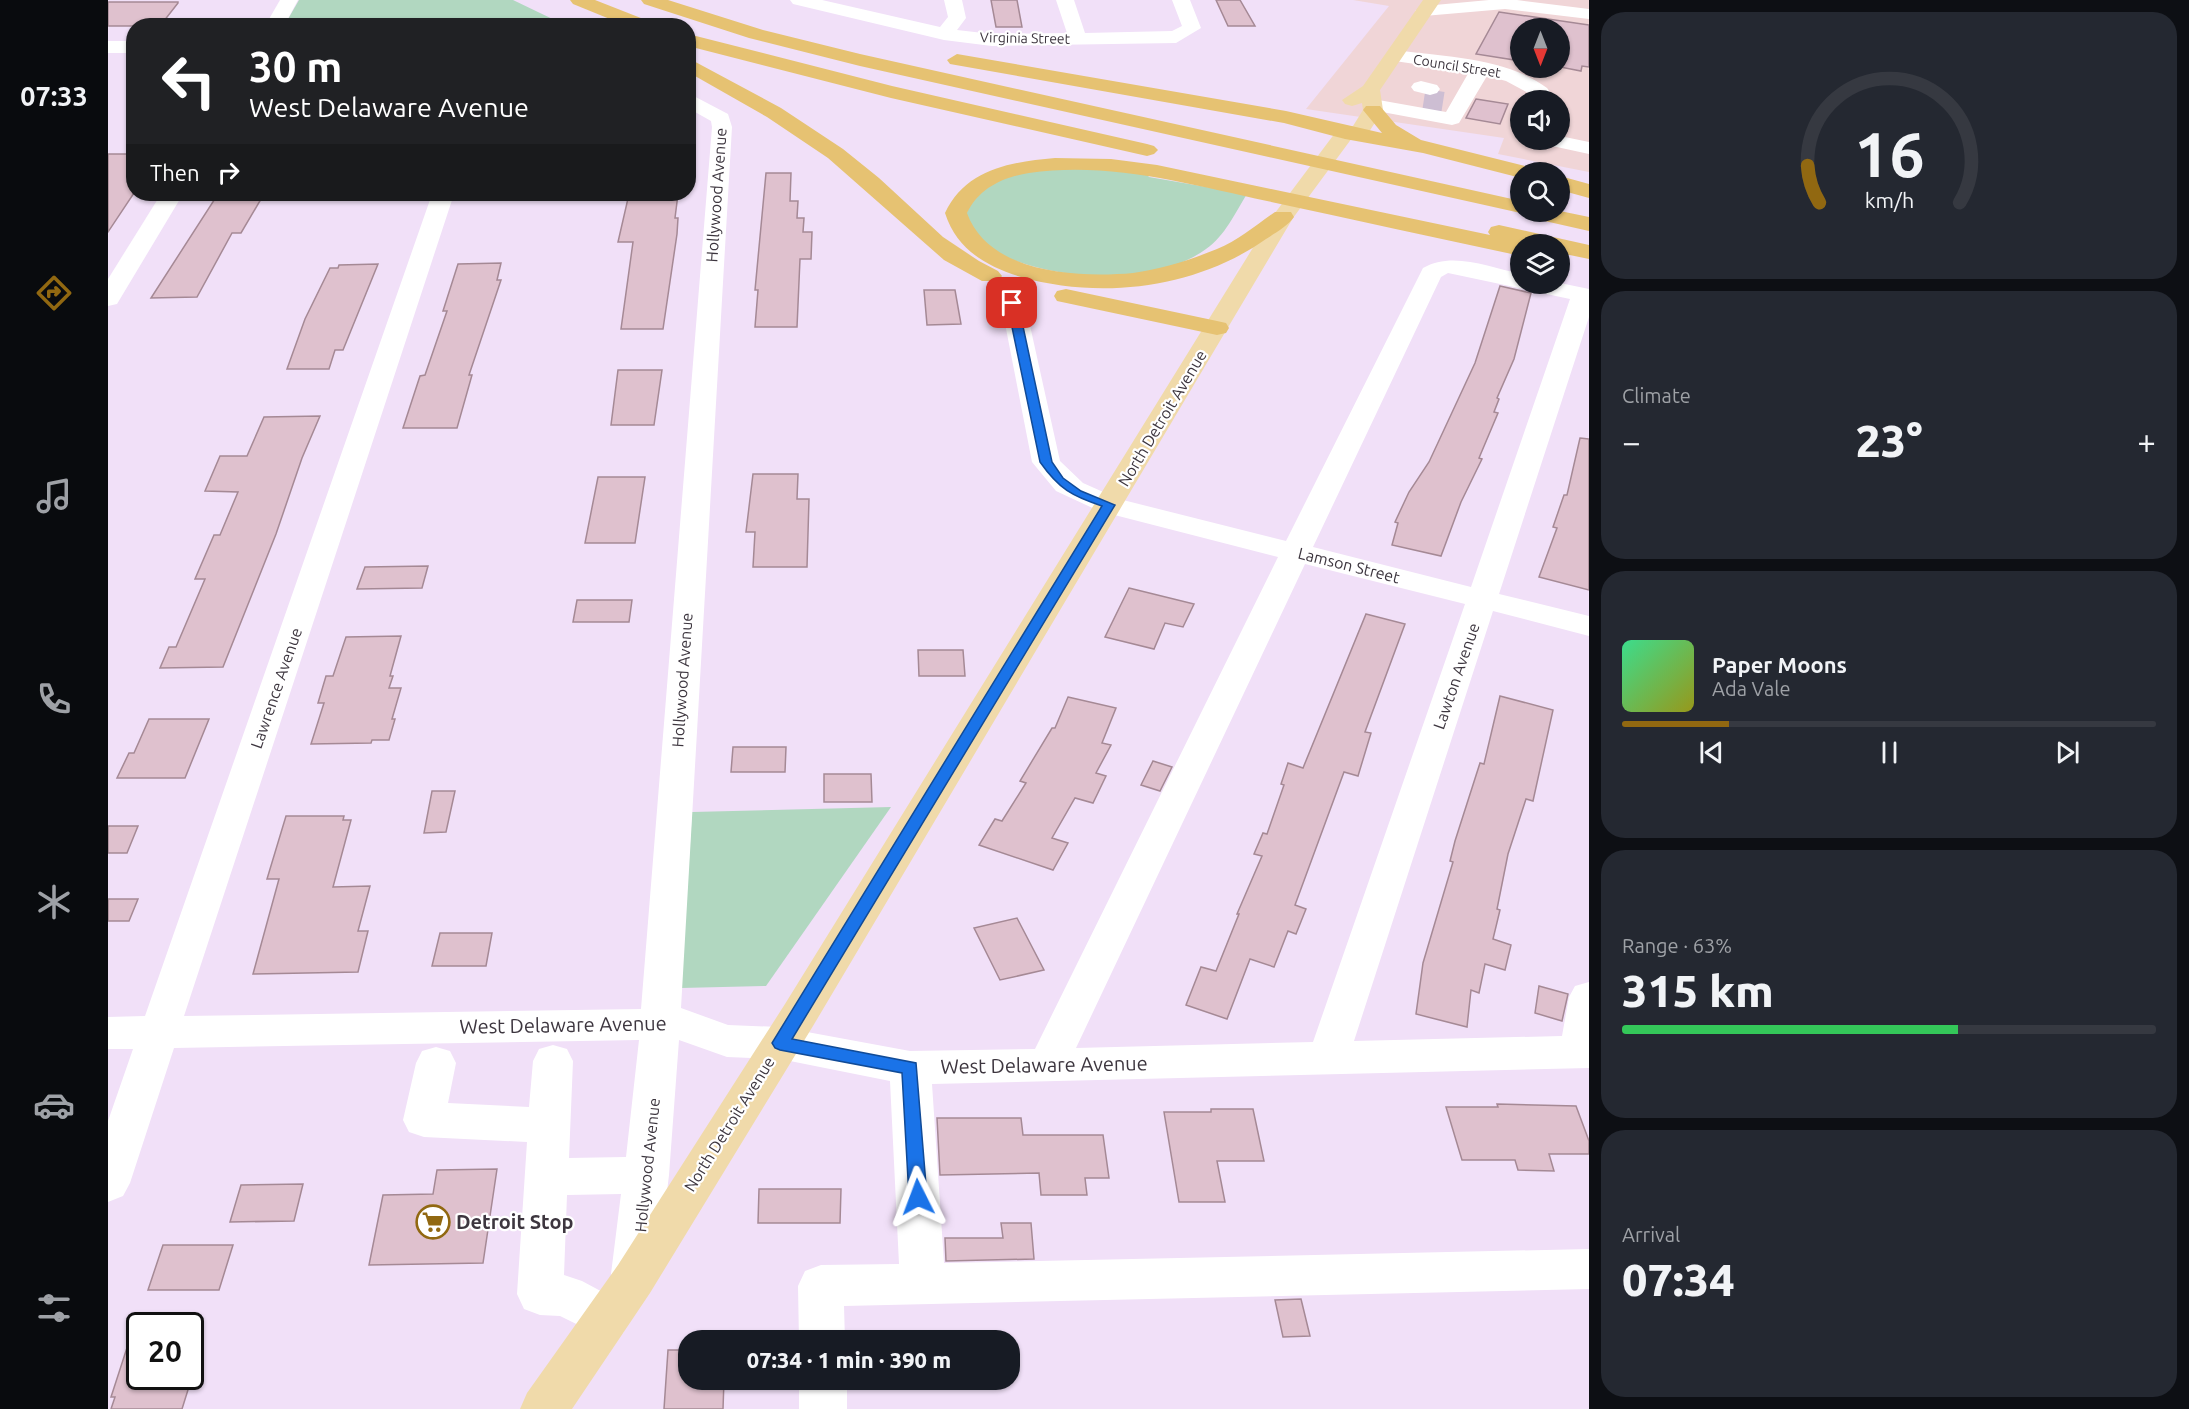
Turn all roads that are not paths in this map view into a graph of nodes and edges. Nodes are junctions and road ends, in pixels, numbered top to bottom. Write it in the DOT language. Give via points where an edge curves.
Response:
graph roads {
  1 [pos="289,0"];
  2 [pos="650,0"];
  3 [pos="686,0"];
  4 [pos="799,0"];
  5 [pos="953,0"];
  6 [pos="1065,0"];
  7 [pos="1181,0"];
  8 [pos="572,2"];
  9 [pos="1426,3"];
  10 [pos="1483,3"];
  11 [pos="1582,8"];
  12 [pos="279,18"];
  13 [pos="596,18"];
  14 [pos="620,18"];
  15 [pos="944,34"];
  16 [pos="1078,39"];
  17 [pos="696,42"];
  18 [pos="108,47"];
  19 [pos="126,47"];
  20 [pos="916,53"];
  21 [pos="940,57"];
  22 [pos="1390,63"];
  23 [pos="696,68"];
  24 [pos="1538,90"];
  25 [pos="1441,93"];
  26 [pos="1372,102"];
  27 [pos="696,104"];
  28 [pos="1345,133"];
  29 [pos="1570,144"];
  30 [pos="1424,147"];
  31 [pos="1589,148"];
  32 [pos="1510,169"];
  33 [pos="1570,186"];
  34 [pos="1589,191"];
  35 [pos="168,201"];
  36 [pos="441,201"];
  37 [pos="1510,206"];
  38 [pos="1283,217"];
  39 [pos="1570,220"];
  40 [pos="1589,224"];
  41 [pos="1510,234"];
  42 [pos="1510,247"];
  43 [pos="1570,248"];
  44 [pos="1589,252"];
  45 [pos="1570,259"];
  46 [pos="1589,264"];
  47 [pos="1059,279"];
  48 [pos="1510,279"];
  49 [pos="1570,292"];
  50 [pos="1586,296"];
  51 [pos="108,299"];
  52 [pos="1012,303"];
  53 [pos="1221,321"];
  54 [pos="1109,505"];
  55 [pos="1298,552"];
  56 [pos="1483,598"];
  57 [pos="1589,626"];
  58 [pos="1589,997"];
  59 [pos="658,1024"];
  60 [pos="160,1032"];
  61 [pos="108,1033"];
  62 [pos="780,1043"];
  63 [pos="555,1051"];
  64 [pos="439,1052"];
  65 [pos="1584,1052"];
  66 [pos="1328,1058"];
  67 [pos="1047,1065"];
  68 [pos="910,1068"];
  69 [pos="549,1125"];
  70 [pos="647,1175"];
  71 [pos="546,1177"];
  72 [pos="108,1183"];
  73 [pos="1589,1269"];
  74 [pos="634,1279"];
  75 [pos="922,1284"];
  76 [pos="607,1318"];
  77 [pos="822,1330"];
  78 [pos="823,1390"];
  79 [pos="544,1409"];
  80 [pos="823,1409"];
  1 -- 12 [label="street"];
  2 -- 37 [label="highway" via="756,34 860,60"];
  3 -- 20 [label="highway" via="763,23"];
  4 -- 15 [label="street, Virginia Street"];
  5 -- 15 [label="street" via="957,18"];
  6 -- 16 [label="street"];
  7 -- 16 [label="street, Virginia Street" via="1192,28 1184,34"];
  8 -- 13 [label="highway"];
  8 -- 14 [label="highway"];
  9 -- 10 [label="street"];
  9 -- 22 [label="main road, North Detroit Avenue"];
  10 -- 11 [label="street"];
  15 -- 16 [label="street, Virginia Street" via="992,40"];
  17 -- 41 [label="highway" via="891,92"];
  18 -- 19 [label="street"];
  21 -- 28 [label="highway" via="1286,117"];
  22 -- 25 [label="street"];
  22 -- 25 [label="street, Council Street"];
  22 -- 26 [label="main road, North Detroit Avenue"];
  23 -- 53 [label="highway" via="763,105 831,150 967,266 1000,280"];
  24 -- 25 [label="street, Council Street" via="1513,76"];
  25 -- 26 [label="street"];
  26 -- 28 [label="main road, North Detroit Avenue" via="1360,131"];
  26 -- 30 [label="highway" via="1389,129"];
  27 -- 59 [label="street, Hollywood Avenue" via="721,118 722,127"];
  28 -- 30 [label="highway"];
  28 -- 38 [label="main road, North Detroit Avenue"];
  29 -- 31 [label="street"];
  30 -- 32 [label="highway"];
  33 -- 34 [label="highway"];
  35 -- 51 [label="street"];
  36 -- 60 [label="street, Lawrence Avenue"];
  38 -- 47 [label="highway" via="1232,251 1163,275 1135,281"];
  38 -- 53 [label="main road, North Detroit Avenue"];
  39 -- 40 [label="highway"];
  42 -- 47 [label="highway" via="1130,166 1032,166 989,178 964,196 956,213 960,228 971,243 995,260"];
  43 -- 44 [label="highway"];
  45 -- 46 [label="highway"];
  47 -- 53 [label="highway"];
  48 -- 55 [label="street" via="1452,266 1431,273"];
  49 -- 50 [label="street"];
  50 -- 56 [label="street, Lawton Avenue"];
  52 -- 54 [label="street, Lamson Street" via="1046,462 1059,480 1077,494"];
  53 -- 54 [label="main road, North Detroit Avenue"];
  54 -- 55 [label="street, Lamson Street"];
  54 -- 62 [label="main road, North Detroit Avenue"];
  55 -- 56 [label="street, Lamson Street"];
  55 -- 67 [label="street"];
  56 -- 57 [label="street, Lamson Street"];
  56 -- 66 [label="street, Lawton Avenue"];
  58 -- 65 [label="street"];
  59 -- 62 [label="street, West Delaware Avenue" via="680,1024 727,1041"];
  59 -- 63 [label="street, West Delaware Avenue"];
  59 -- 70 [label="street, Hollywood Avenue"];
  60 -- 61 [label="street, West Delaware Avenue"];
  60 -- 64 [label="street, West Delaware Avenue"];
  60 -- 72 [label="street, Lawrence Avenue"];
  62 -- 68 [label="street, West Delaware Avenue"];
  62 -- 74 [label="main road, North Detroit Avenue"];
  63 -- 64 [label="street, West Delaware Avenue"];
  63 -- 69 [label="street"];
  64 -- 69 [label="street" via="424,1120"];
  65 -- 66 [label="street, West Delaware Avenue"];
  66 -- 67 [label="street, West Delaware Avenue"];
  67 -- 68 [label="street, West Delaware Avenue"];
  68 -- 75 [label="street"];
  69 -- 71 [label="street"];
  70 -- 71 [label="street"];
  70 -- 74 [label="street, Hollywood Avenue"];
  71 -- 76 [label="street" via="540,1294 566,1296"];
  73 -- 75 [label="street"];
  74 -- 76 [label="main road, North Detroit Avenue"];
  75 -- 77 [label="street" via="822,1286"];
  76 -- 79 [label="main road, North Detroit Avenue"];
  78 -- 80 [label="street"];
}
